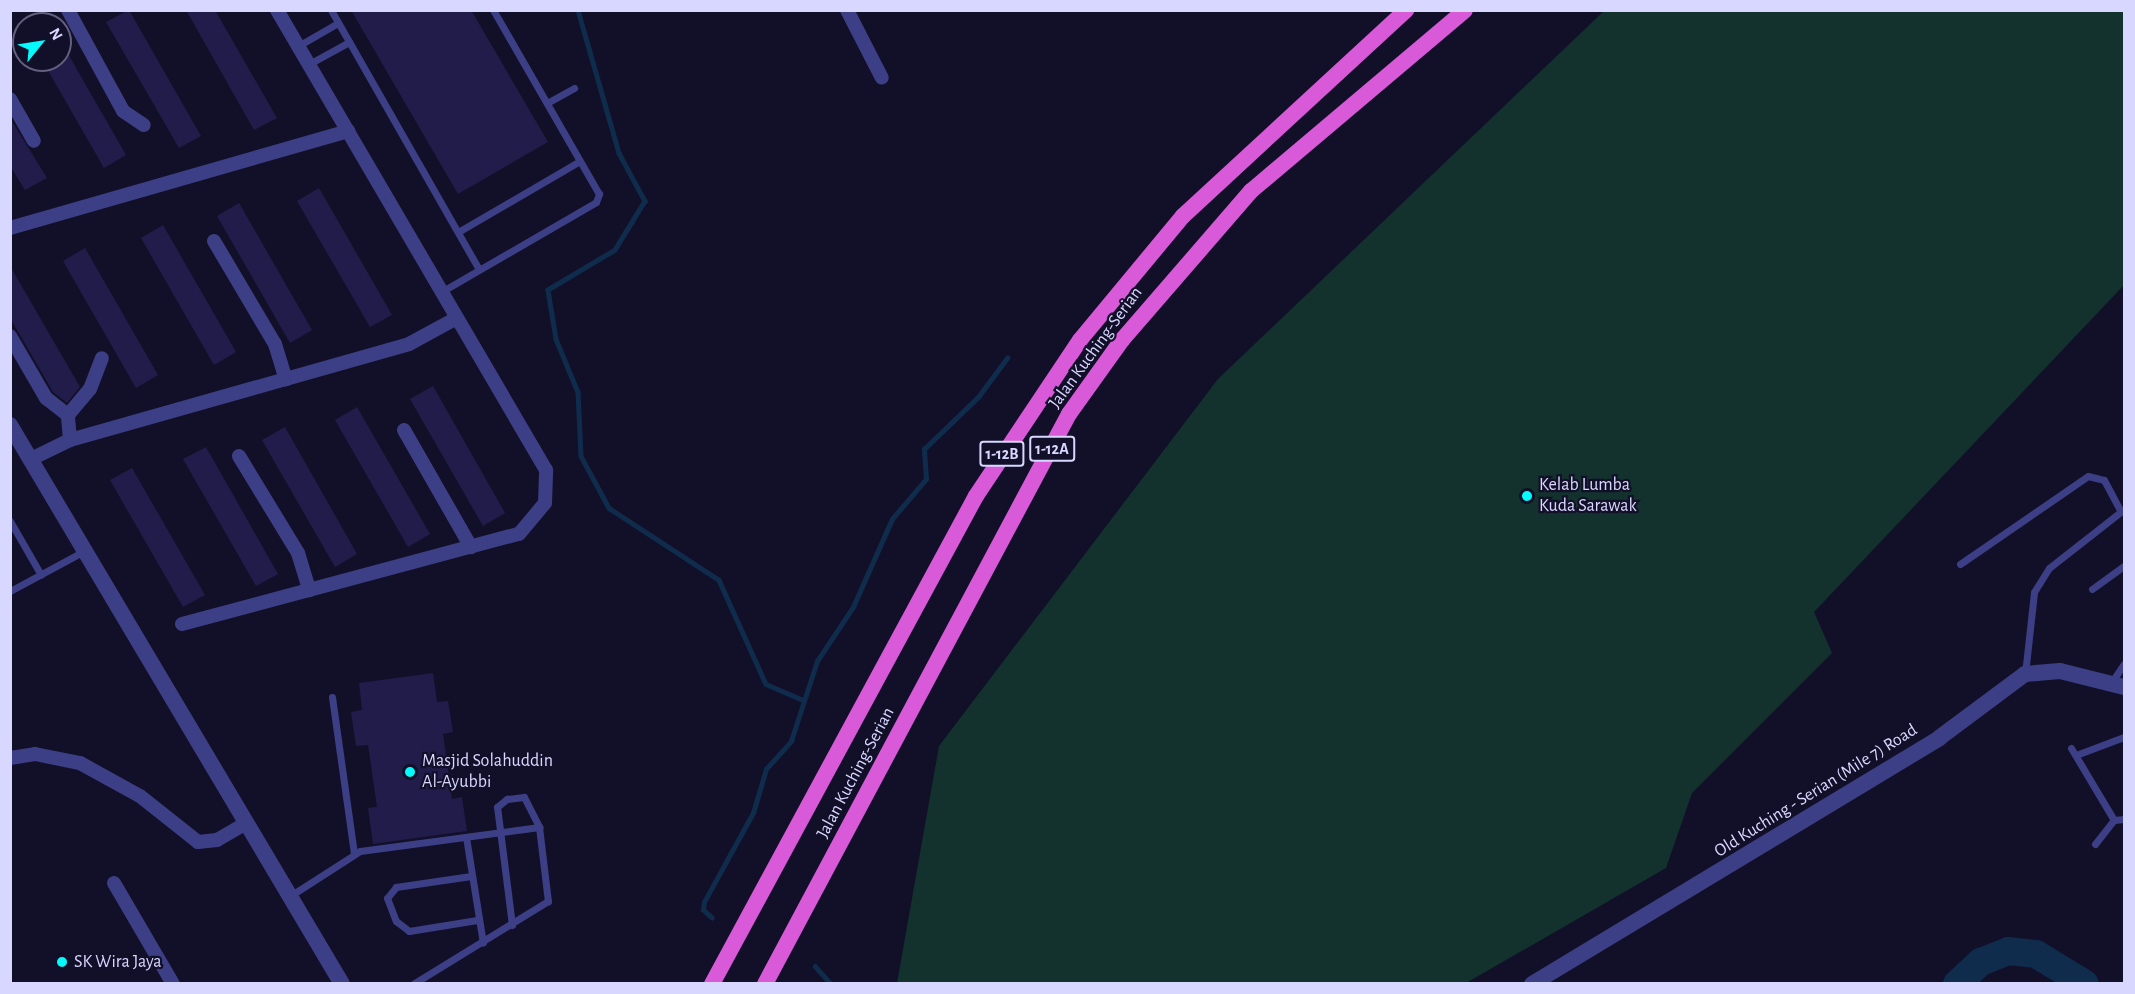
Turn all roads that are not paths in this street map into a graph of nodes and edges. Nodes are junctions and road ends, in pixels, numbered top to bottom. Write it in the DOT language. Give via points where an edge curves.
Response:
graph roads {
  1 [pos="68,10"];
  2 [pos="277,10"];
  3 [pos="332,10"];
  4 [pos="493,10"];
  5 [pos="847,10"];
  6 [pos="1406,10"];
  7 [pos="1465,10"];
  8 [pos="338,23"];
  9 [pos="349,42"];
  10 [pos="298,46"];
  11 [pos="309,64"];
  12 [pos="882,78"];
  13 [pos="573,88"];
  14 [pos="10,99"];
  15 [pos="547,103"];
  16 [pos="144,125"];
  17 [pos="348,131"];
  18 [pos="34,141"];
  19 [pos="580,161"];
  20 [pos="10,228"];
  21 [pos="458,232"];
  22 [pos="214,241"];
  23 [pos="479,269"];
  24 [pos="440,292"];
  25 [pos="455,319"];
  26 [pos="10,336"];
  27 [pos="102,358"];
  28 [pos="286,379"];
  29 [pos="69,415"];
  30 [pos="10,425"];
  31 [pos="404,430"];
  32 [pos="70,440"];
  33 [pos="239,456"];
  34 [pos="31,459"];
  35 [pos="2123,510"];
  36 [pos="10,521"];
  37 [pos="471,547"];
  38 [pos="86,550"];
  39 [pos="1960,564"];
  40 [pos="2124,566"];
  41 [pos="41,575"];
  42 [pos="2092,589"];
  43 [pos="309,590"];
  44 [pos="11,591"];
  45 [pos="182,624"];
  46 [pos="2124,664"];
  47 [pos="2025,674"];
  48 [pos="2118,685"];
  49 [pos="333,697"];
  50 [pos="2124,737"];
  51 [pos="2071,747"];
  52 [pos="2076,755"];
  53 [pos="10,758"];
  54 [pos="2124,819"];
  55 [pos="2114,820"];
  56 [pos="245,824"];
  57 [pos="538,827"];
  58 [pos="499,833"];
  59 [pos="466,837"];
  60 [pos="2096,844"];
  61 [pos="354,852"];
  62 [pos="471,876"];
  63 [pos="114,883"];
  64 [pos="290,896"];
  65 [pos="477,920"];
  66 [pos="512,925"];
  67 [pos="483,943"];
  68 [pos="173,984"];
  69 [pos="342,984"];
  70 [pos="413,984"];
  71 [pos="712,984"];
  72 [pos="765,984"];
  73 [pos="1532,984"];
  1 -- 16 [label="street" via="123,111"];
  2 -- 10 [label="street"];
  3 -- 8 [label="lane"];
  4 -- 15 [label="lane"];
  5 -- 12 [label="street"];
  6 -- 71 [label="highway, Jalan Kuching-Serian / 1-12B" via="1191,208 1080,340 976,495"];
  7 -- 72 [label="highway, Jalan Kuching-Serian / 1-12A" via="1251,192 1122,340 1069,414"];
  8 -- 9 [label="lane"];
  8 -- 10 [label="lane"];
  9 -- 11 [label="lane"];
  9 -- 21 [label="lane"];
  10 -- 11 [label="street"];
  11 -- 17 [label="street"];
  13 -- 15 [label="lane"];
  14 -- 18 [label="street"];
  15 -- 19 [label="lane"];
  17 -- 20 [label="street"];
  17 -- 24 [label="street"];
  19 -- 21 [label="lane"];
  19 -- 23 [label="lane" via="599,194 596,202"];
  21 -- 23 [label="lane"];
  22 -- 28 [label="street" via="275,344"];
  23 -- 24 [label="lane"];
  24 -- 25 [label="street"];
  25 -- 28 [label="street" via="409,344"];
  25 -- 37 [label="street" via="546,470 544,503 519,534"];
  26 -- 29 [label="street" via="46,398"];
  27 -- 29 [label="street" via="90,390"];
  28 -- 32 [label="street"];
  29 -- 32 [label="street"];
  30 -- 34 [label="street"];
  31 -- 37 [label="street"];
  32 -- 34 [label="street"];
  33 -- 43 [label="street" via="298,553"];
  34 -- 38 [label="street"];
  35 -- 39 [label="lane" via="2104,480 2088,476"];
  35 -- 47 [label="lane" via="2049,568 2034,592"];
  36 -- 41 [label="lane"];
  37 -- 43 [label="street"];
  38 -- 41 [label="lane"];
  38 -- 56 [label="street"];
  40 -- 42 [label="lane"];
  41 -- 44 [label="lane"];
  43 -- 45 [label="street"];
  46 -- 48 [label="lane"];
  47 -- 48 [label="street" via="2060,671"];
  47 -- 73 [label="street, Old Kuching - Serian (Mile 7) Road" via="1939,738"];
  49 -- 61 [label="lane"];
  50 -- 52 [label="lane"];
  51 -- 52 [label="lane"];
  52 -- 55 [label="lane"];
  53 -- 56 [label="street" via="35,754 80,763 140,796 198,842 217,840"];
  54 -- 55 [label="lane"];
  55 -- 60 [label="lane"];
  56 -- 64 [label="street"];
  57 -- 58 [label="lane"];
  57 -- 58 [label="lane" via="524,797 507,799 497,807"];
  57 -- 66 [label="lane" via="550,897"];
  58 -- 59 [label="lane"];
  58 -- 66 [label="lane"];
  59 -- 61 [label="lane"];
  59 -- 62 [label="lane"];
  61 -- 64 [label="lane"];
  62 -- 65 [label="lane"];
  62 -- 65 [label="lane" via="396,887 387,898 396,921 409,931"];
  63 -- 68 [label="street"];
  64 -- 69 [label="street"];
  65 -- 67 [label="lane"];
  66 -- 67 [label="lane"];
  67 -- 70 [label="lane"];
}
